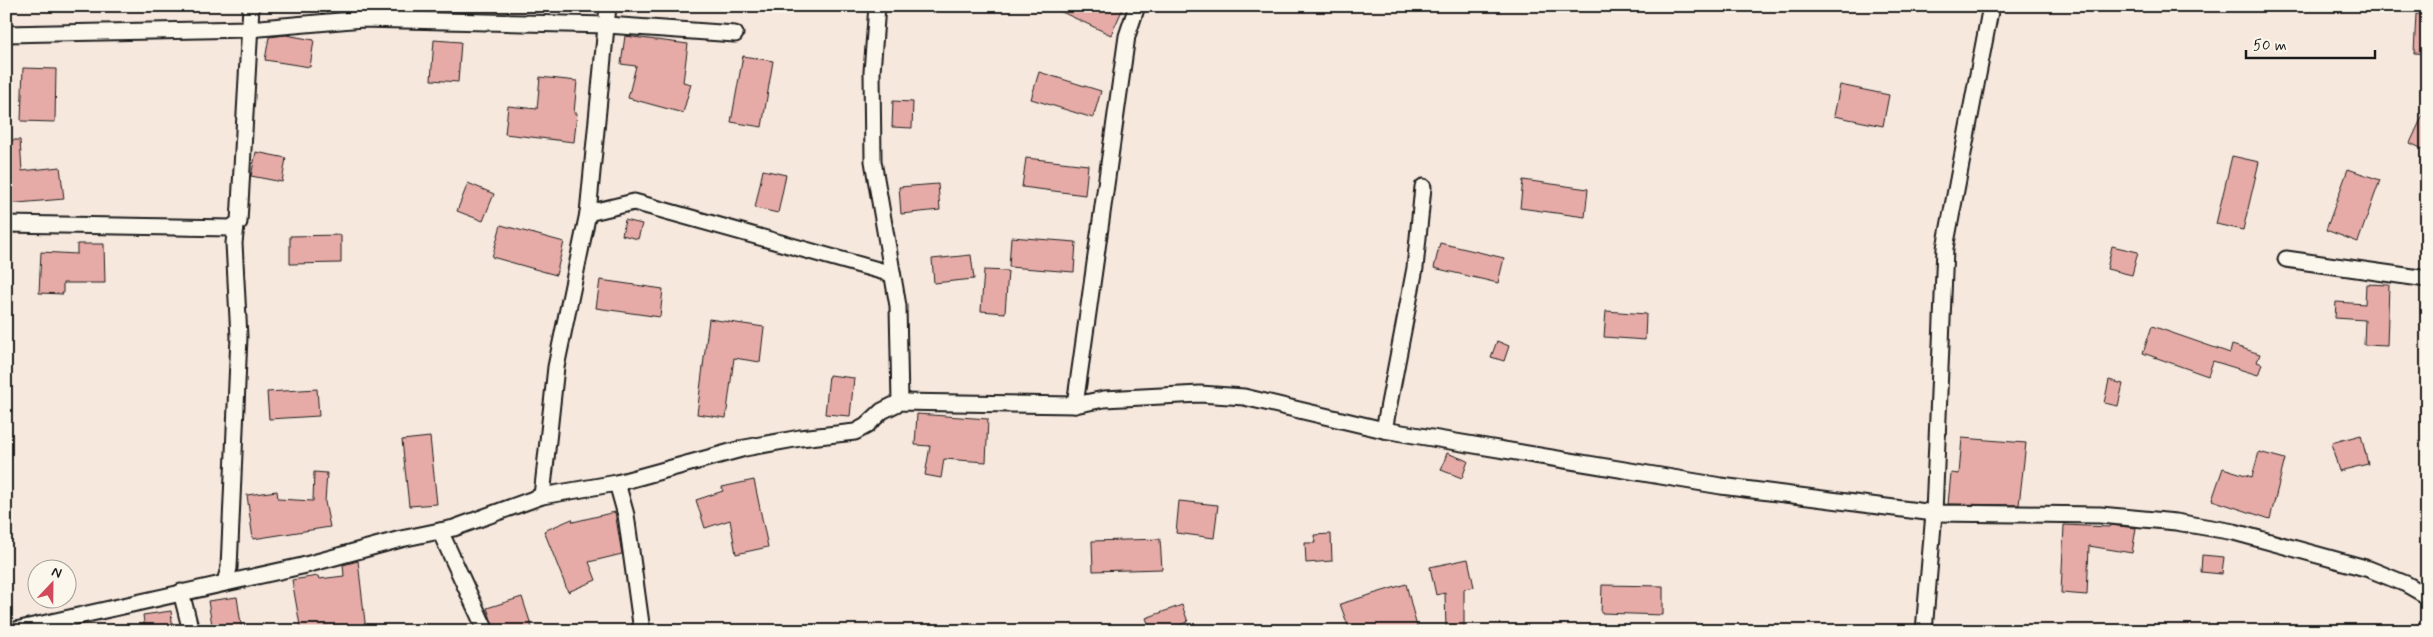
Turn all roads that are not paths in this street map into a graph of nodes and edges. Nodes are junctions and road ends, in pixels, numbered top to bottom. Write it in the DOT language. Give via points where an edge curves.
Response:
graph roads {
  1 [pos="251,6"];
  2 [pos="608,6"];
  3 [pos="877,6"];
  4 [pos="1137,6"];
  5 [pos="1991,6"];
  6 [pos="606,25"];
  7 [pos="249,29"];
  8 [pos="6,34"];
  9 [pos="735,34"];
  10 [pos="1423,187"];
  11 [pos="588,213"];
  12 [pos="6,224"];
  13 [pos="236,226"];
  14 [pos="2286,259"];
  15 [pos="892,274"];
  16 [pos="2427,279"];
  17 [pos="900,402"];
  18 [pos="1075,406"];
  19 [pos="1384,430"];
  20 [pos="617,483"];
  21 [pos="542,496"];
  22 [pos="1934,513"];
  23 [pos="440,530"];
  24 [pos="225,582"];
  25 [pos="181,592"];
  26 [pos="2427,596"];
  27 [pos="11,631"];
  28 [pos="191,631"];
  29 [pos="486,631"];
  30 [pos="642,631"];
  31 [pos="1924,631"];
  1 -- 7 [label="street"];
  2 -- 6 [label="street"];
  3 -- 15 [label="street" via="872,72 874,161"];
  4 -- 18 [label="street" via="1127,36"];
  5 -- 22 [label="street" via="1944,248"];
  6 -- 7 [label="street" via="363,19"];
  6 -- 9 [label="street"];
  6 -- 11 [label="street"];
  7 -- 8 [label="street"];
  7 -- 13 [label="street" via="240,222"];
  10 -- 19 [label="street" via="1415,268"];
  11 -- 15 [label="street" via="634,202"];
  11 -- 21 [label="street" via="556,367"];
  12 -- 13 [label="street"];
  13 -- 24 [label="street" via="239,337 229,568"];
  14 -- 16 [label="street"];
  15 -- 17 [label="street" via="898,306"];
  17 -- 18 [label="street"];
  17 -- 20 [label="street" via="855,432 745,448"];
  18 -- 19 [label="street" via="1104,399 1200,394 1244,397"];
  19 -- 22 [label="street" via="1721,486"];
  20 -- 21 [label="street"];
  20 -- 30 [label="street" via="626,515"];
  21 -- 23 [label="street" via="454,528"];
  22 -- 26 [label="street" via="2100,515 2176,522 2234,532 2369,569"];
  22 -- 31 [label="street"];
  23 -- 24 [label="street" via="302,566"];
  23 -- 29 [label="street"];
  24 -- 25 [label="street"];
  25 -- 27 [label="street"];
  25 -- 28 [label="street"];
}
